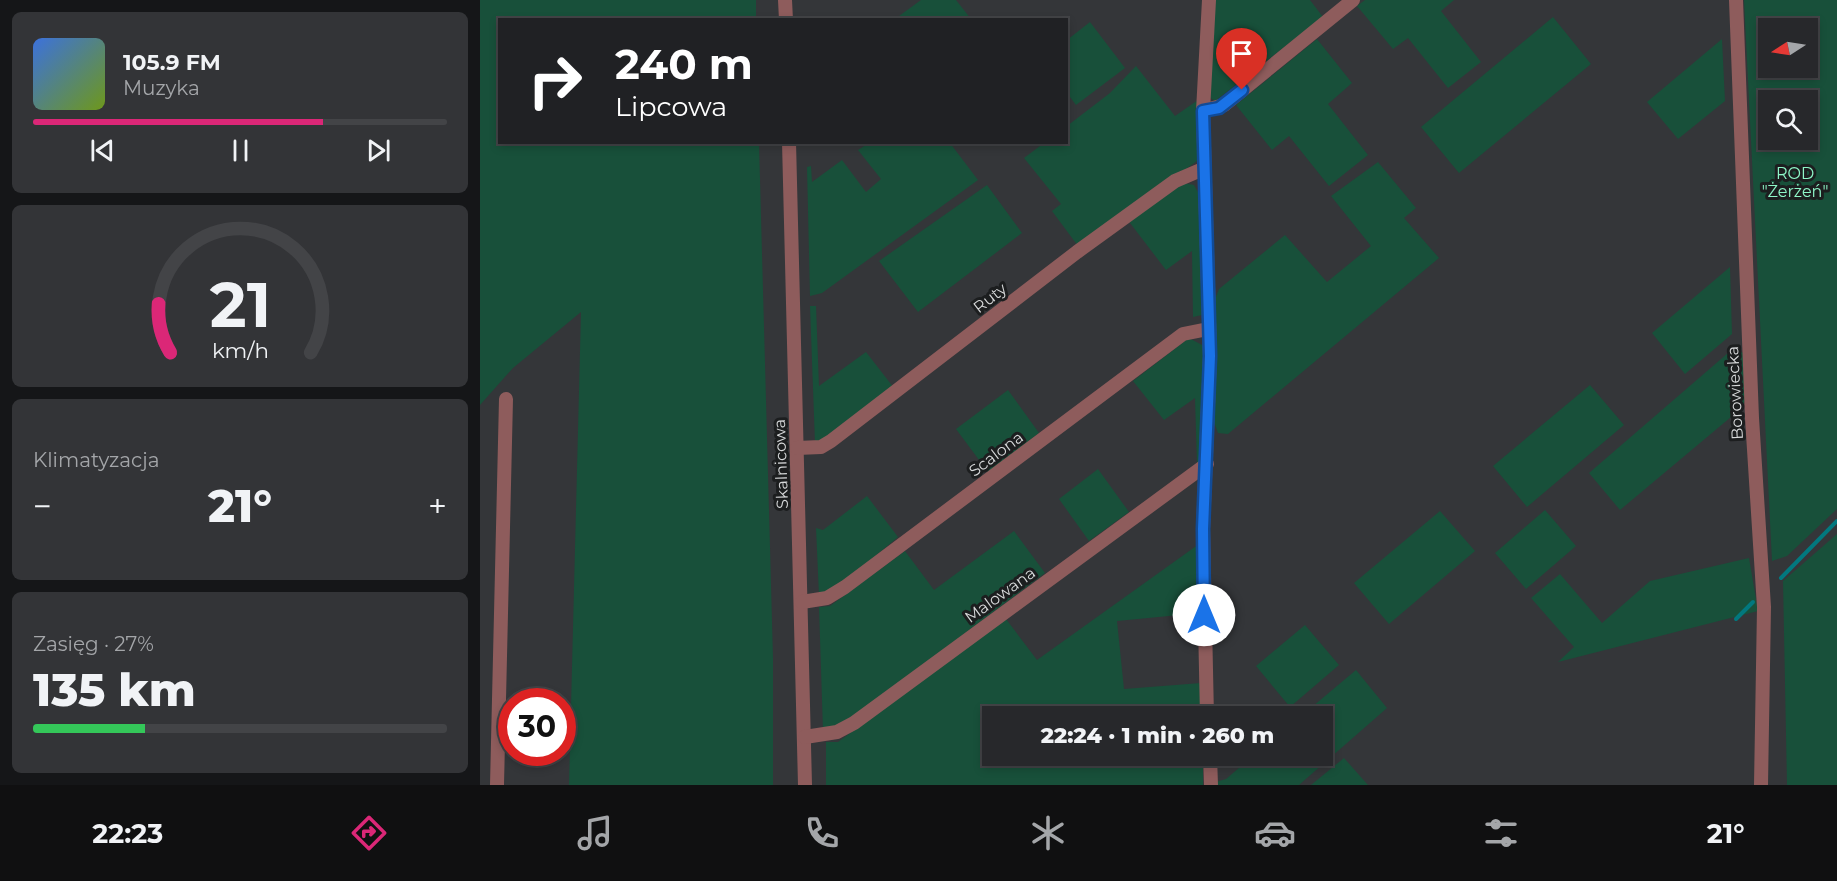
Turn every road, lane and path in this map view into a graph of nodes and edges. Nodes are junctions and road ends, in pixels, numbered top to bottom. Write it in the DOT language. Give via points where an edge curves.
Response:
graph roads {
  1 [pos="785,0"];
  2 [pos="1209,0"];
  3 [pos="1353,0"];
  4 [pos="1736,0"];
  5 [pos="786,18"];
  6 [pos="1203,111"];
  7 [pos="789,144"];
  8 [pos="1203,170"];
  9 [pos="1208,329"];
  10 [pos="506,399"];
  11 [pos="797,448"];
  12 [pos="1207,464"];
  13 [pos="802,602"];
  14 [pos="1207,706"];
  15 [pos="805,737"];
  16 [pos="1210,766"];
  17 [pos="497,785"];
  18 [pos="805,785"];
  19 [pos="1211,785"];
  20 [pos="1761,785"];
  1 -- 5 [label="street"];
  2 -- 6 [label="street"];
  3 -- 6 [label="street" via="1224,105"];
  4 -- 20 [label="street, Borowiecka" via="1752,418 1764,607"];
  6 -- 8 [label="street"];
  7 -- 11 [label="street, Skalnicowa"];
  8 -- 9 [label="street"];
  8 -- 11 [label="street, Ruty" via="1174,181 831,441 821,447"];
  9 -- 12 [label="street"];
  9 -- 13 [label="street, Scalona" via="1183,334 845,587 827,598"];
  10 -- 17 [label="street"];
  11 -- 13 [label="street, Skalnicowa"];
  12 -- 14 [label="street" via="1203,540"];
  12 -- 15 [label="street, Malowana" via="854,723 837,732"];
  13 -- 15 [label="street, Skalnicowa"];
  15 -- 18 [label="street, Skalnicowa"];
  16 -- 19 [label="street"];
}
